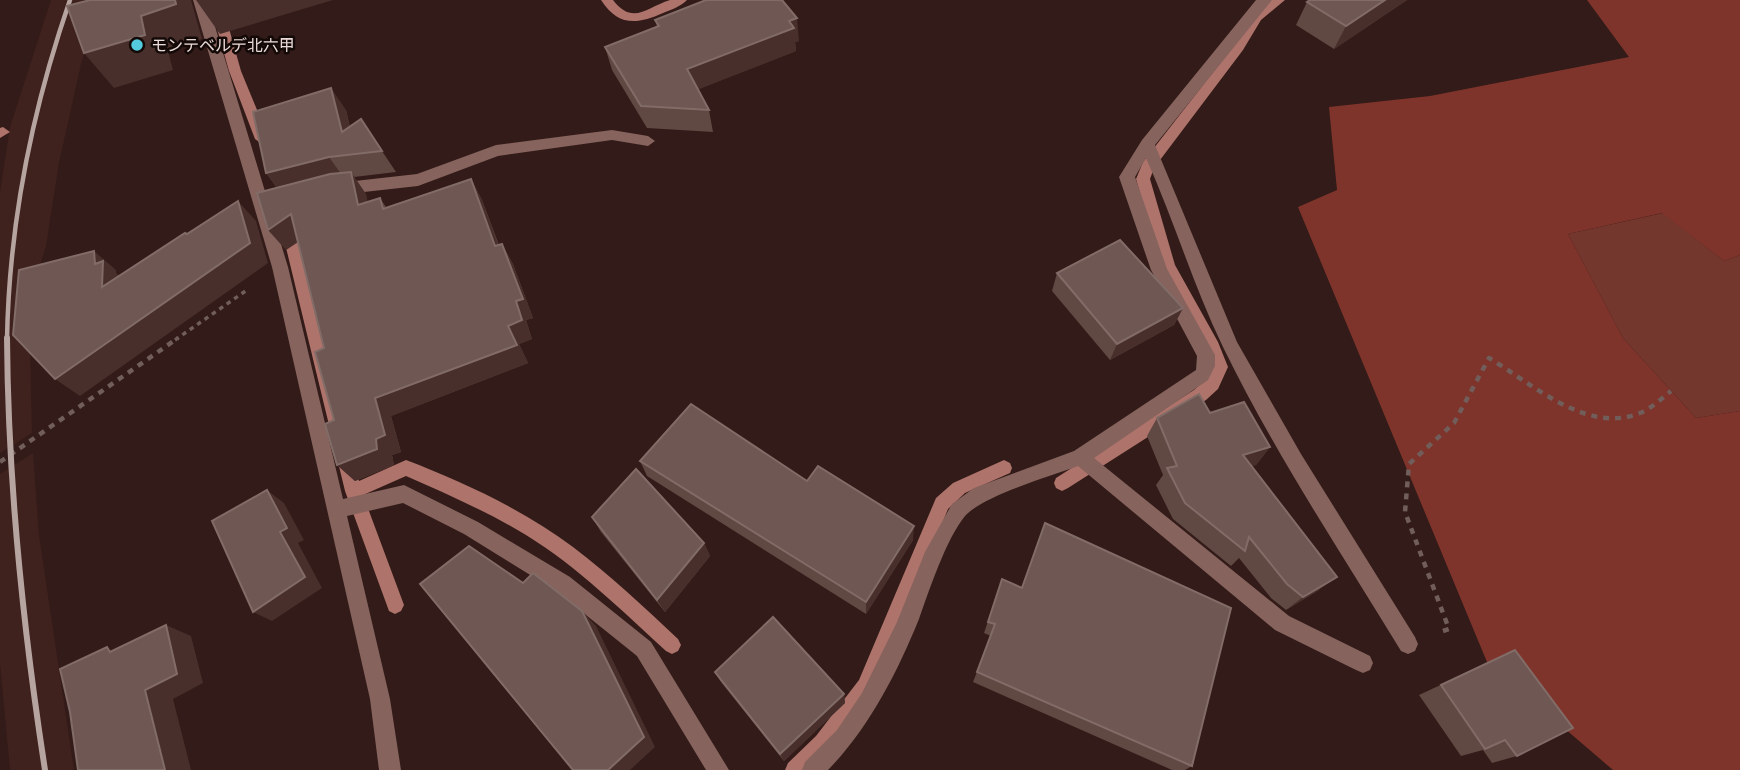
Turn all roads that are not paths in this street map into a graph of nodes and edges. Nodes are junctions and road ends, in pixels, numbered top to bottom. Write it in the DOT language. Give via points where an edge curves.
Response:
graph roads {
  1 [pos="200,0"];
  2 [pos="1265,0"];
  3 [pos="648,141"];
  4 [pos="1147,144"];
  5 [pos="323,192"];
  6 [pos="1080,457"];
  7 [pos="335,510"];
  8 [pos="1408,644"];
  9 [pos="1363,663"];
  10 [pos="390,770"];
  11 [pos="718,770"];
  12 [pos="813,770"];
  1 -- 7 [label="street" via="270,206"];
  2 -- 4 [label="street"];
  3 -- 5 [label="street" via="612,135 496,151 418,180"];
  4 -- 6 [label="street" via="1128,177 1159,270 1206,355 1206,366 1198,379"];
  4 -- 8 [label="street" via="1230,345"];
  6 -- 9 [label="street" via="1282,623"];
  6 -- 12 [label="street" via="1017,478 959,510 869,700 845,738"];
  7 -- 10 [label="street" via="380,699"];
  7 -- 11 [label="street" via="404,494 563,584 644,649"];
}
